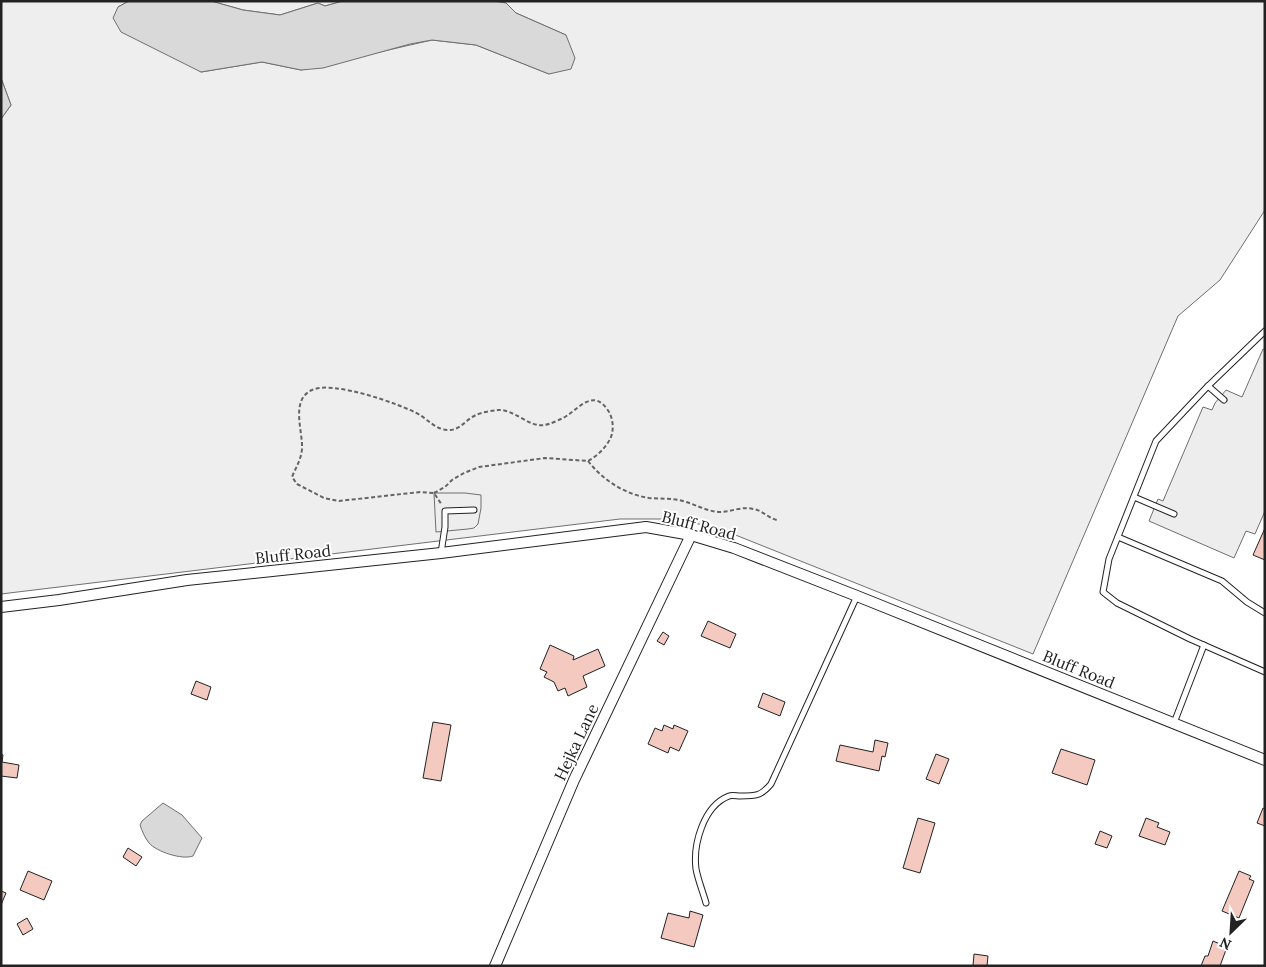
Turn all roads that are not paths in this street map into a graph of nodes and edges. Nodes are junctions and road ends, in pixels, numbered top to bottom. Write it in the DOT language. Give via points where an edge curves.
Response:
graph roads {
  1 [pos="1265,331"];
  2 [pos="1208,386"];
  3 [pos="1224,400"];
  4 [pos="1134,497"];
  5 [pos="474,510"];
  6 [pos="1174,514"];
  7 [pos="691,535"];
  8 [pos="1118,537"];
  9 [pos="441,553"];
  10 [pos="857,596"];
  11 [pos="1,607"];
  12 [pos="1265,613"];
  13 [pos="1204,645"];
  14 [pos="1265,672"];
  15 [pos="1174,723"];
  16 [pos="1265,760"];
  17 [pos="706,903"];
  18 [pos="495,966"];
  1 -- 2 [label="lane"];
  2 -- 3 [label="lane"];
  2 -- 4 [label="lane" via="1156,441"];
  4 -- 6 [label="lane"];
  4 -- 8 [label="lane"];
  5 -- 9 [label="lane" via="445,511"];
  7 -- 9 [label="street, Bluff Road" via="646,528"];
  7 -- 10 [label="street, Bluff Road" via="734,548"];
  7 -- 18 [label="street, Hejka Lane" via="574,780"];
  8 -- 12 [label="lane" via="1222,581"];
  8 -- 13 [label="lane" via="1109,558 1103,592 1117,603"];
  9 -- 11 [label="street, Bluff Road" via="187,580"];
  10 -- 15 [label="street, Bluff Road"];
  10 -- 17 [label="lane" via="771,784 763,793 730,795 713,807 702,827 696,849 696,870"];
  13 -- 14 [label="lane"];
  13 -- 15 [label="lane"];
  15 -- 16 [label="street, Bluff Road"];
}
